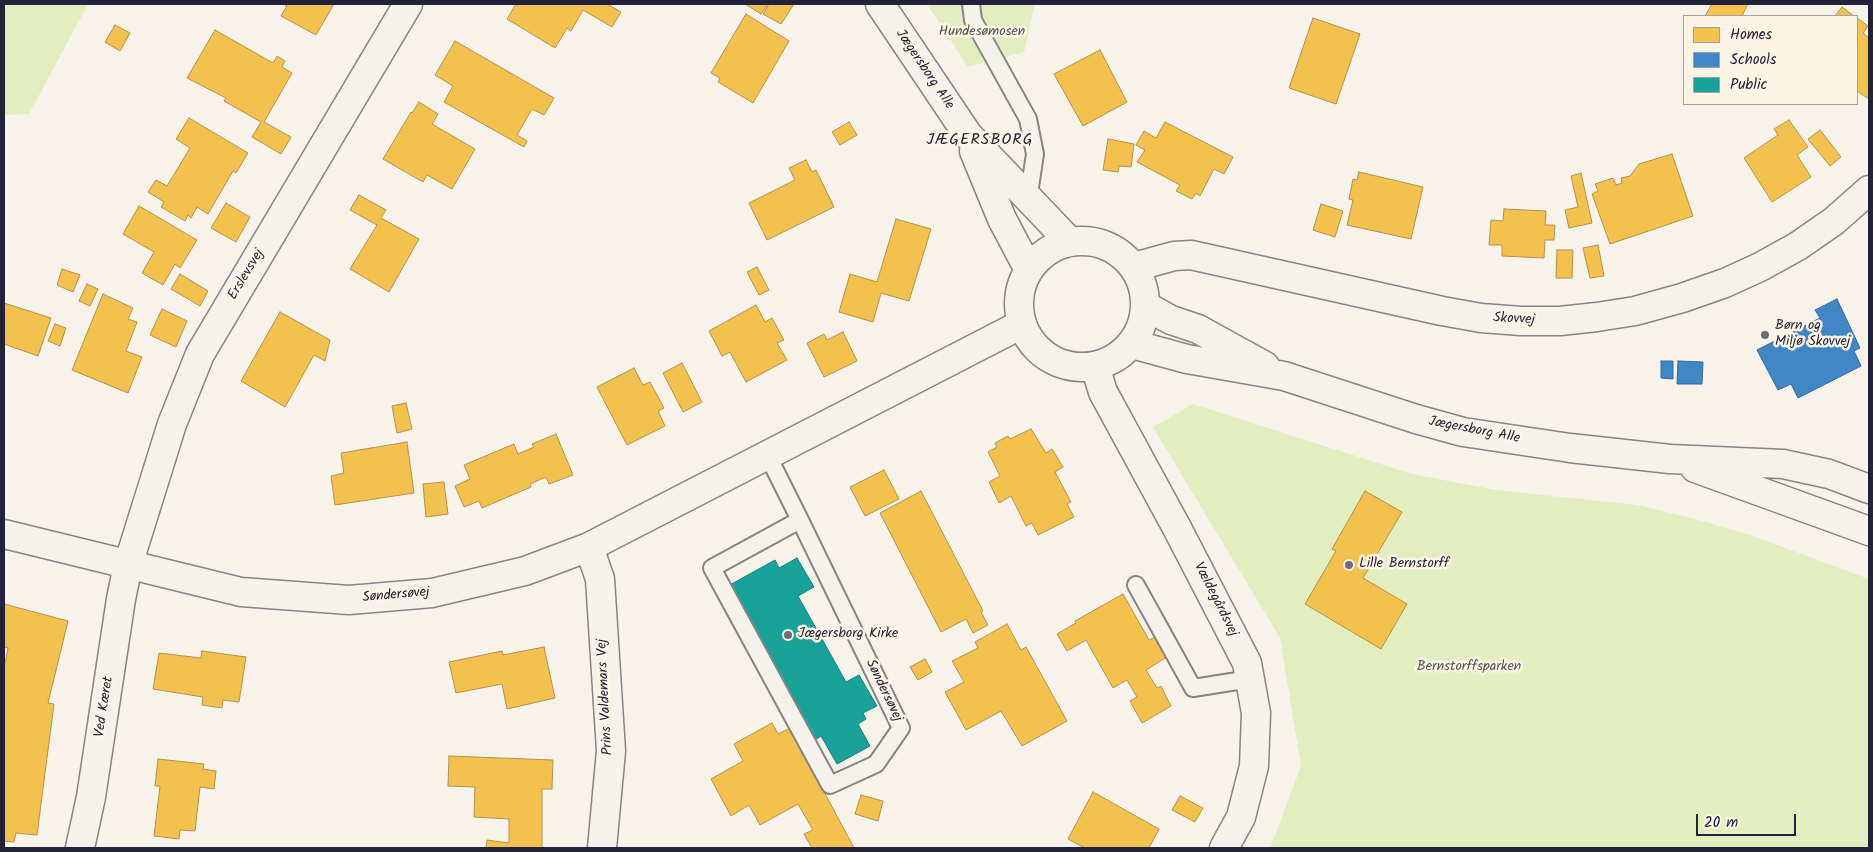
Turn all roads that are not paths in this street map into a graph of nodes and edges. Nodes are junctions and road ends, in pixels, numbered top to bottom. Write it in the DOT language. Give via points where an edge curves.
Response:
graph roads {
  1 [pos="408,4"];
  2 [pos="880,4"];
  3 [pos="971,4"];
  4 [pos="968,136"];
  5 [pos="1869,190"];
  6 [pos="1028,200"];
  7 [pos="1070,242"];
  8 [pos="1134,267"];
  9 [pos="1028,270"];
  10 [pos="1146,306"];
  11 [pos="1022,324"];
  12 [pos="1132,344"];
  13 [pos="1095,366"];
  14 [pos="1284,376"];
  15 [pos="768,456"];
  16 [pos="1670,459"];
  17 [pos="1869,489"];
  18 [pos="800,520"];
  19 [pos="1869,531"];
  20 [pos="4,534"];
  21 [pos="589,547"];
  22 [pos="128,565"];
  23 [pos="1136,585"];
  24 [pos="1250,679"];
  25 [pos="80,848"];
  26 [pos="602,848"];
  27 [pos="1224,848"];
  1 -- 22 [label="street, Erslevsvej" via="200,354 172,424"];
  2 -- 4 [label="street, Jægersborg Alle"];
  3 -- 6 [label="lane" via="973,20 1028,119 1035,154"];
  4 -- 6 [label="street, Jægersborg Alle"];
  4 -- 9 [label="street, Jægersborg Alle" via="1002,219"];
  5 -- 8 [label="street, Skovvej" via="1834,221 1760,267 1682,298 1597,317 1521,321 1482,318 1191,255 1174,256"];
  6 -- 7 [label="street, Jægersborg Alle"];
  7 -- 8 [label="street" via="1085,240 1103,244 1120,252"];
  7 -- 9 [label="street" via="1049,250"];
  8 -- 10 [label="street" via="1144,289"];
  9 -- 11 [label="street" via="1019,295"];
  10 -- 12 [label="street" via="1142,326"];
  10 -- 14 [label="street, Jægersborg Alle" via="1171,320 1198,329"];
  11 -- 13 [label="street" via="1032,343 1049,358 1070,366"];
  11 -- 15 [label="street, Søndersøvej"];
  12 -- 13 [label="street" via="1117,357"];
  12 -- 14 [label="street, Jægersborg Alle" via="1187,359"];
  13 -- 24 [label="street, Vældegårdsvej" via="1102,392 1227,623 1247,663"];
  14 -- 16 [label="street, Jægersborg Alle" via="1463,432"];
  15 -- 18 [label="lane, Søndersøvej"];
  15 -- 21 [label="street, Søndersøvej"];
  16 -- 17 [label="street, Jægersborg Alle" via="1783,464 1829,474"];
  16 -- 19 [label="street, Jægersborg Alle"];
  18 -- 18 [label="lane, Søndersøvej" via="901,728 876,764 830,785 712,568"];
  20 -- 22 [label="street, Søndersøvej"];
  21 -- 22 [label="street, Søndersøvej" via="525,571 432,593 349,600 241,592"];
  21 -- 26 [label="street, Prins Valdemars Vej" via="600,579 611,751"];
  22 -- 25 [label="street, Ved Kæret"];
  23 -- 24 [label="lane" via="1193,688"];
  24 -- 27 [label="street, Vældegårdsvej" via="1256,713 1254,766 1241,818"];
}
